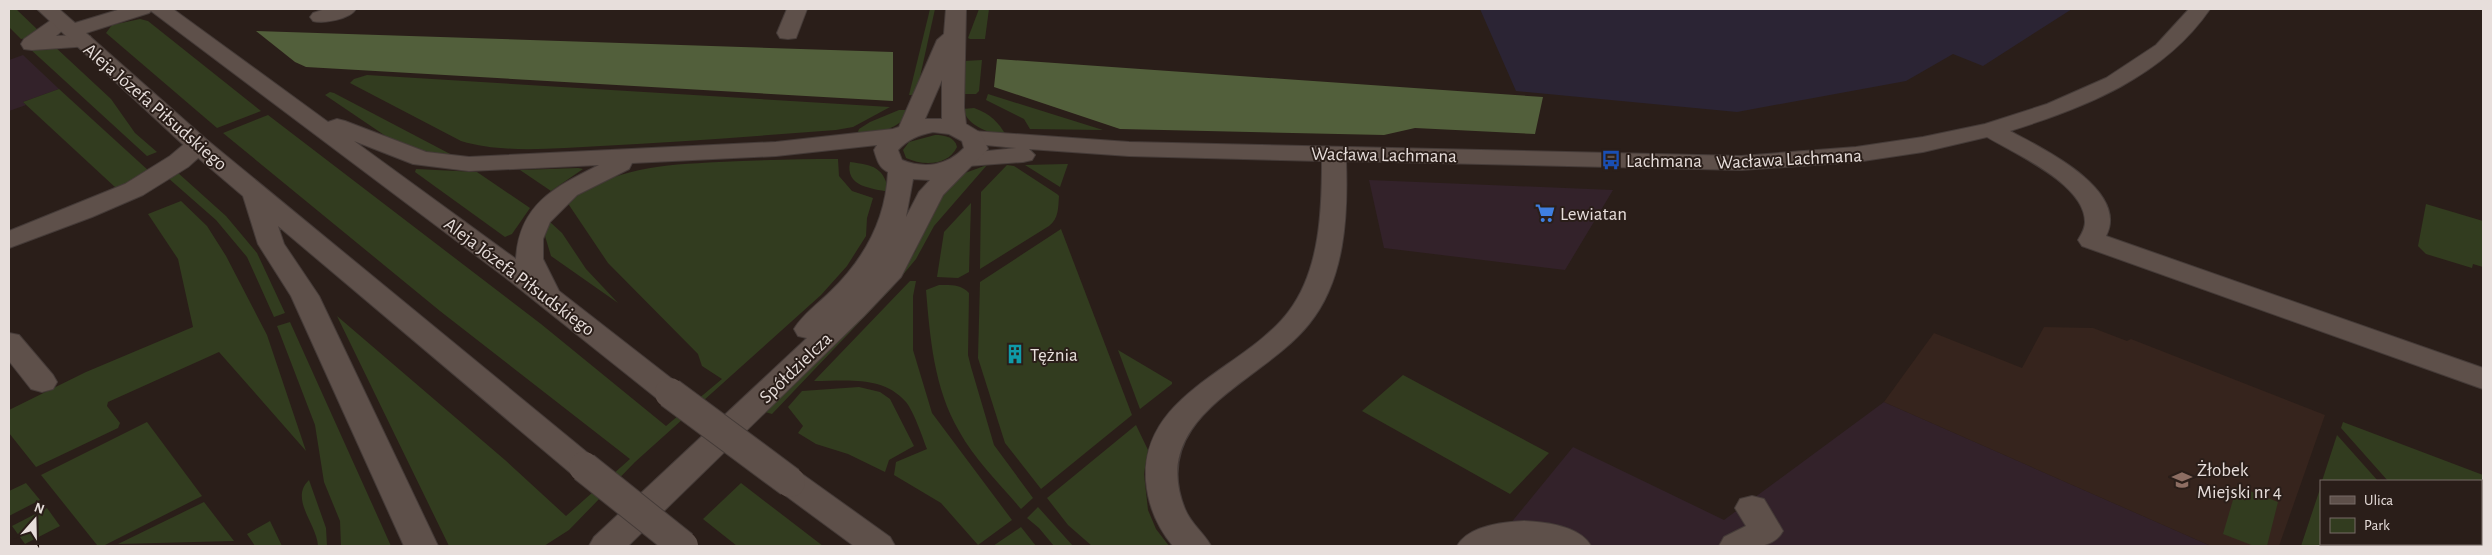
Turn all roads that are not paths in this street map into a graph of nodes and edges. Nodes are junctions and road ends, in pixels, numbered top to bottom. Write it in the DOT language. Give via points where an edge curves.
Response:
graph roads {
  1 [pos="142,9"];
  2 [pos="160,9"];
  3 [pos="346,9"];
  4 [pos="797,9"];
  5 [pos="2200,9"];
  6 [pos="956,15"];
  7 [pos="320,17"];
  8 [pos="65,26"];
  9 [pos="788,33"];
  10 [pos="298,110"];
  11 [pos="1991,130"];
  12 [pos="904,133"];
  13 [pos="198,145"];
  14 [pos="964,148"];
  15 [pos="776,149"];
  16 [pos="1334,152"];
  17 [pos="649,157"];
  18 [pos="896,167"];
  19 [pos="255,193"];
  20 [pos="9,240"];
  21 [pos="548,296"];
  22 [pos="9,342"];
  23 [pos="2483,379"];
  24 [pos="42,382"];
  25 [pos="1752,508"];
  26 [pos="421,546"];
  27 [pos="592,546"];
  28 [pos="606,546"];
  29 [pos="683,546"];
  30 [pos="878,546"];
  31 [pos="1194,546"];
  32 [pos="1474,546"];
  33 [pos="1574,546"];
  34 [pos="1736,546"];
  1 -- 8 [label="street"];
  2 -- 10 [label="street, Aleja Józefa Piłsudskiego"];
  3 -- 7 [label="street"];
  4 -- 9 [label="street"];
  5 -- 11 [label="street, Wacława Lachmana" via="2170,42 2129,73 2073,101"];
  6 -- 12 [label="street" via="921,108"];
  6 -- 14 [label="street" via="952,107"];
  8 -- 8 [label="street" via="24,47"];
  8 -- 13 [label="street, Aleja Józefa Piłsudskiego"];
  10 -- 17 [label="street" via="405,154 436,162 469,164"];
  10 -- 21 [label="street, Aleja Józefa Piłsudskiego"];
  11 -- 16 [label="street, Wacława Lachmana" via="1886,151 1767,163"];
  11 -- 23 [label="street" via="2079,185 2098,216 2091,240"];
  12 -- 14 [label="street" via="933,125"];
  12 -- 15 [label="street"];
  12 -- 18 [label="street, Spółdzielcza" via="886,150"];
  13 -- 19 [label="street, Aleja Józefa Piłsudskiego"];
  13 -- 20 [label="street" via="172,168 139,187"];
  14 -- 16 [label="street, Wacława Lachmana"];
  14 -- 18 [label="street" via="935,173 914,173"];
  14 -- 28 [label="street, Spółdzielcza" via="932,192 891,271"];
  15 -- 17 [label="street"];
  15 -- 18 [label="street" via="848,155"];
  16 -- 31 [label="street" via="1335,197 1327,253 1309,302 1281,337 1197,401 1181,417 1171,434 1160,469 1161,486 1170,514 1180,532"];
  17 -- 21 [label="street" via="620,164 582,181 558,198 538,219 530,239 529,259"];
  18 -- 27 [label="street, Spółdzielcza" via="901,187 892,222 871,264 616,517"];
  19 -- 26 [label="street" via="271,244 306,296"];
  19 -- 29 [label="street, Aleja Józefa Piłsudskiego, bridge"];
  21 -- 30 [label="street, Aleja Józefa Piłsudskiego, bridge" via="670,393"];
  22 -- 24 [label="street"];
  25 -- 34 [label="street" via="1766,531"];
  32 -- 33 [label="street" via="1525,532 1553,537"];
}
